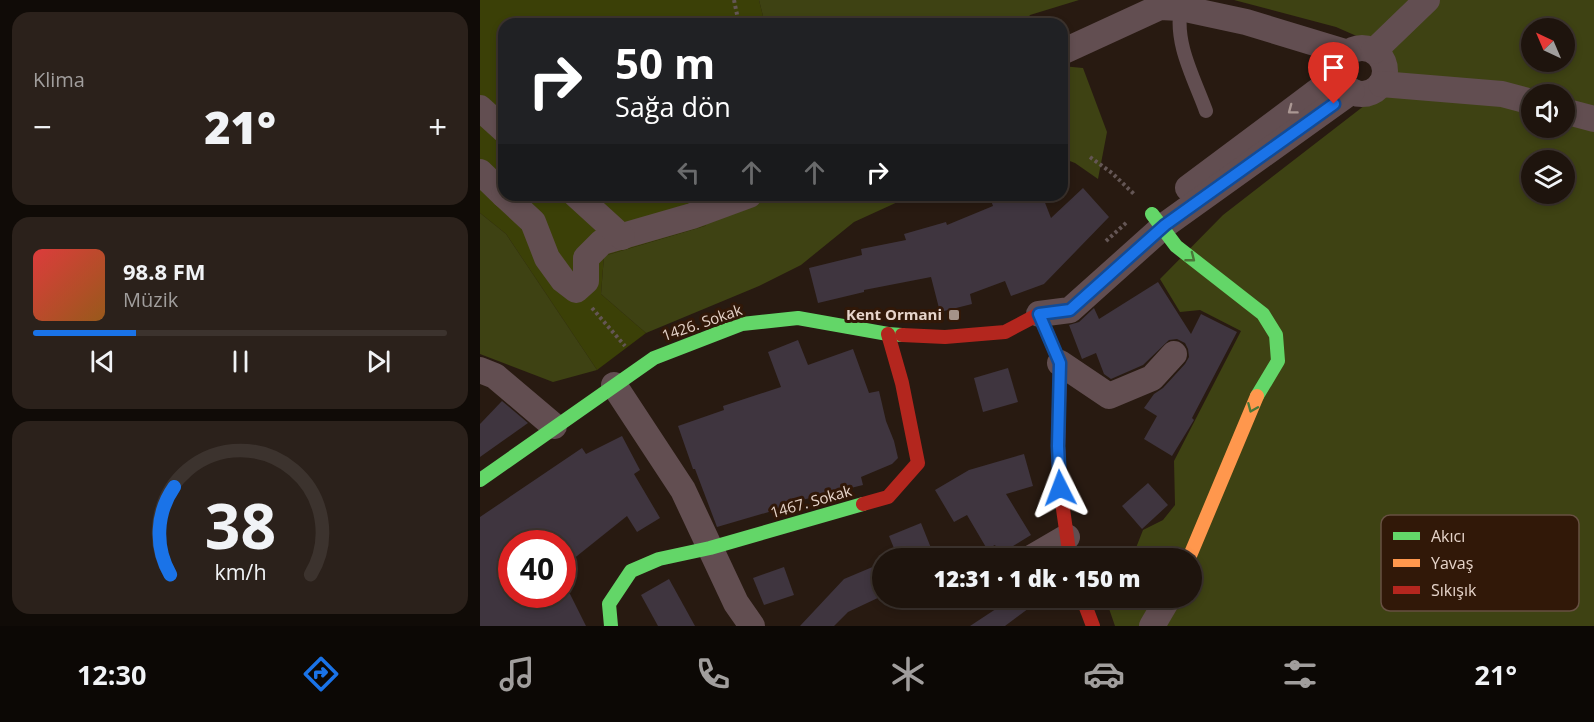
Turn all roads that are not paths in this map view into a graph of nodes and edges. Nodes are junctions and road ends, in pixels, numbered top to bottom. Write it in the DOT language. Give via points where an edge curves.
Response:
graph roads {
  1 [pos="1427,0"];
  2 [pos="1185,4"];
  3 [pos="1068,49"];
  4 [pos="1374,51"];
  5 [pos="1346,73"];
  6 [pos="1381,84"];
  7 [pos="1521,99"];
  8 [pos="480,108"];
  9 [pos="1206,111"];
  10 [pos="1575,114"];
  11 [pos="1594,119"];
  12 [pos="498,124"];
  13 [pos="480,172"];
  14 [pos="498,189"];
  15 [pos="510,201"];
  16 [pos="583,201"];
  17 [pos="733,201"];
  18 [pos="1157,221"];
  19 [pos="622,237"];
  20 [pos="1039,314"];
  21 [pos="888,334"];
  22 [pos="1174,354"];
  23 [pos="1060,363"];
  24 [pos="480,370"];
  25 [pos="614,385"];
  26 [pos="554,426"];
  27 [pos="480,480"];
  28 [pos="710,548"];
  29 [pos="1068,548"];
  30 [pos="1193,548"];
  31 [pos="1086,608"];
  32 [pos="1163,608"];
  33 [pos="611,626"];
  34 [pos="752,626"];
  35 [pos="1093,626"];
  36 [pos="1152,626"];
  1 -- 4 [label="street"];
  2 -- 3 [label="street" via="1160,7"];
  2 -- 5 [label="street" via="1246,22"];
  2 -- 9 [label="lane" via="1179,21 1183,50"];
  4 -- 5 [label="street" via="1362,48"];
  4 -- 6 [label="street" via="1385,67"];
  5 -- 6 [label="street" via="1366,94"];
  5 -- 18 [label="street"];
  6 -- 7 [label="street" via="1502,94"];
  8 -- 12 [label="street"];
  10 -- 11 [label="street"];
  13 -- 14 [label="street"];
  15 -- 19 [label="street" via="533,222 547,258 576,290 586,281 586,258 602,242"];
  16 -- 19 [label="street"];
  17 -- 19 [label="street"];
  18 -- 20 [label="street" via="1070,310"];
  18 -- 30 [label="street, one-way" via="1176,246 1263,314 1276,335 1278,361 1256,398"];
  20 -- 21 [label="street, 1426. Sokak" via="1005,332 945,337"];
  20 -- 23 [label="street"];
  21 -- 25 [label="street, 1426. Sokak" via="798,318 742,324 654,358"];
  21 -- 28 [label="street, 1467. Sokak" via="918,464 888,497"];
  22 -- 23 [label="street" via="1152,378 1109,396"];
  23 -- 29 [label="street" via="1058,446"];
  24 -- 26 [label="street" via="495,376"];
  25 -- 26 [label="street, 1426. Sokak"];
  25 -- 28 [label="street" via="683,490"];
  26 -- 27 [label="street, 1426. Sokak"];
  28 -- 33 [label="street, 1467. Sokak" via="659,559 631,571 609,604"];
  28 -- 34 [label="street" via="736,603"];
  31 -- 35 [label="street"];
  32 -- 36 [label="street"];
}
